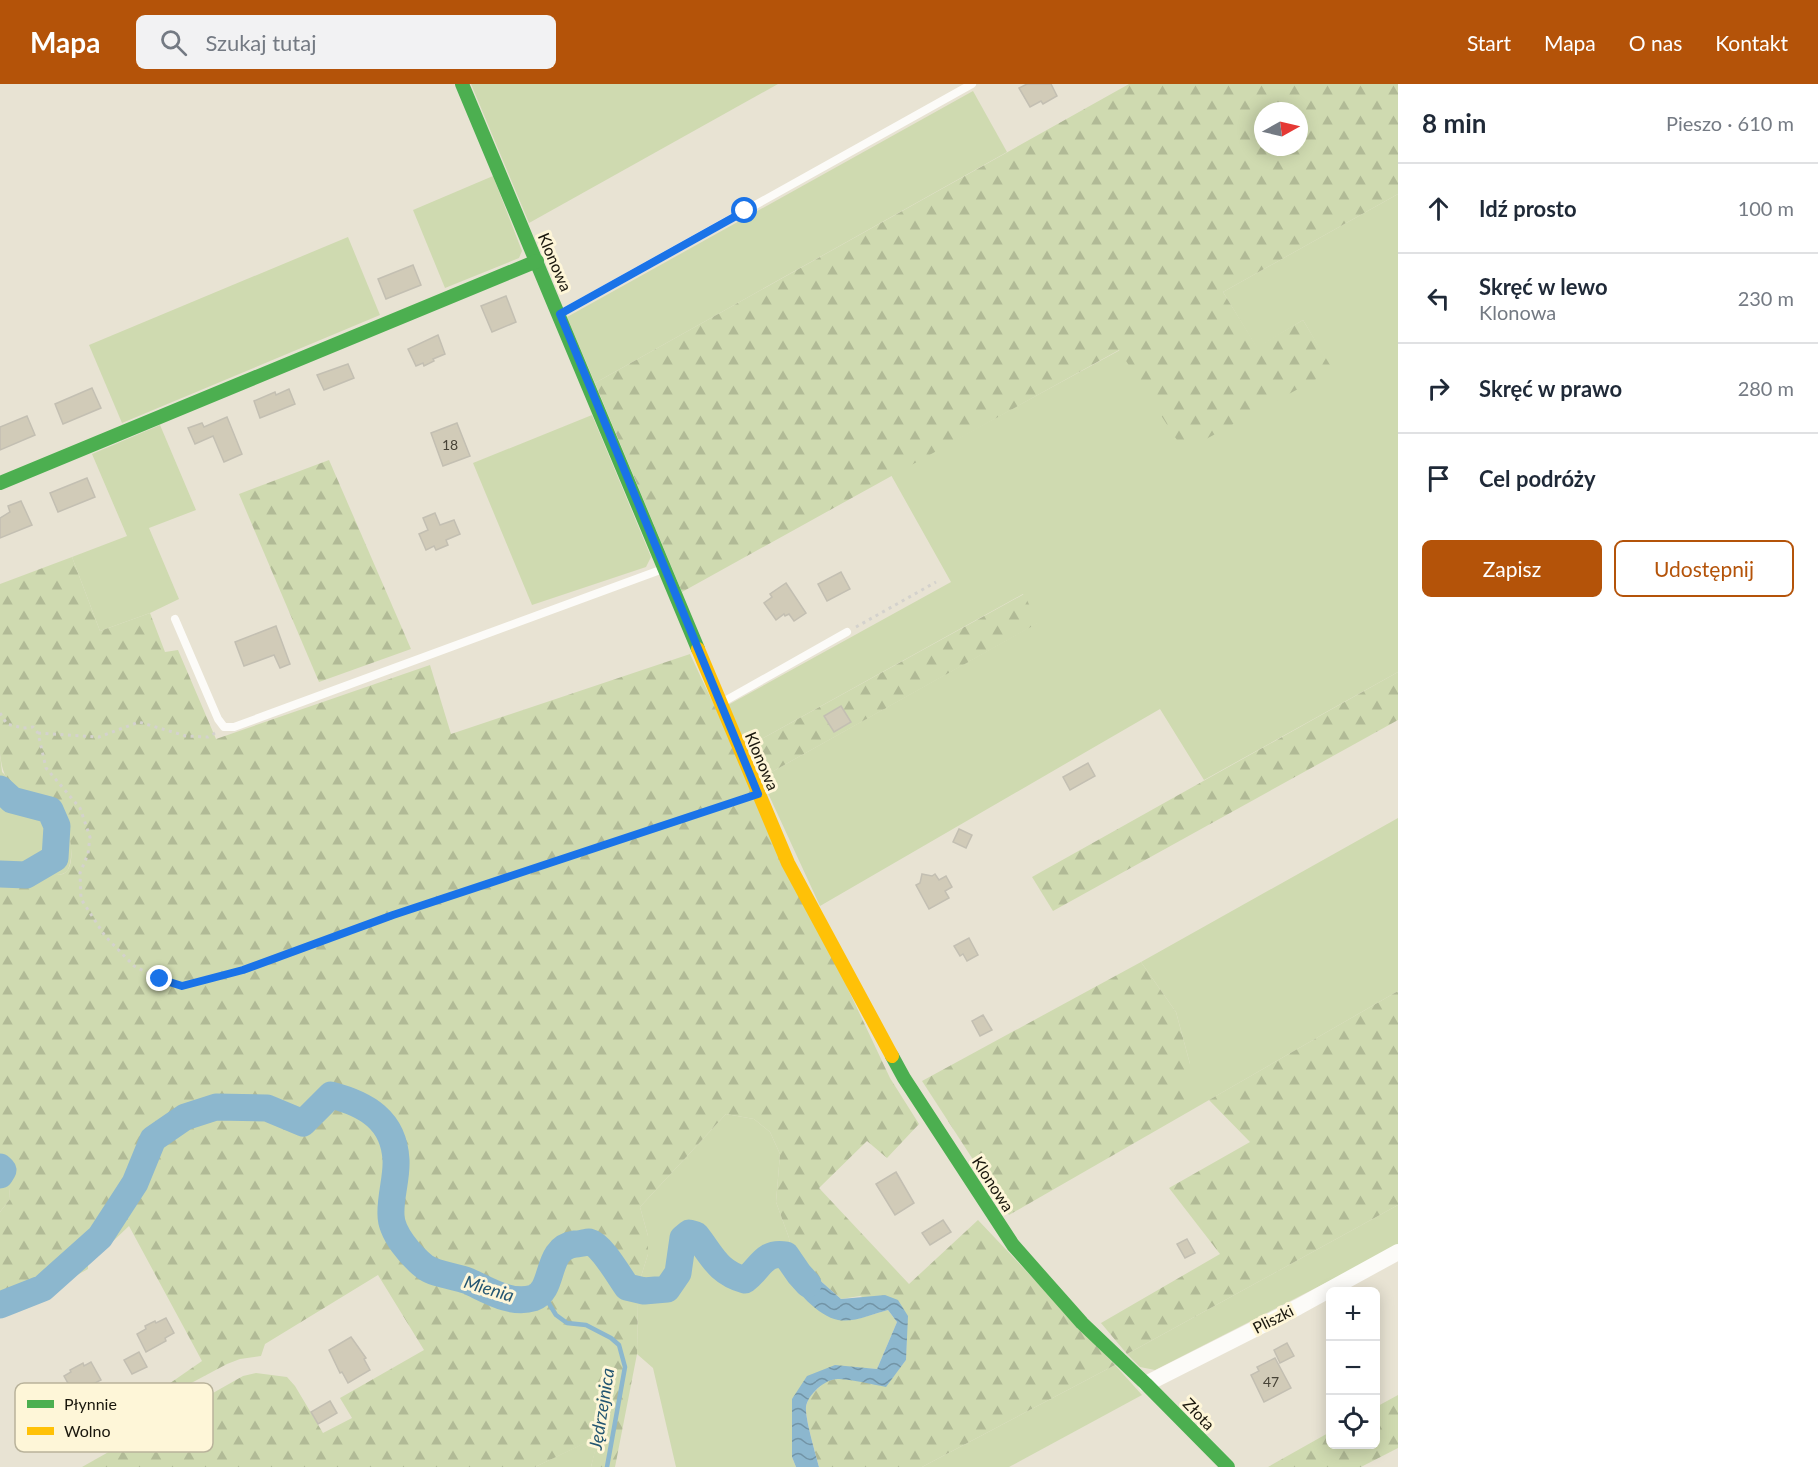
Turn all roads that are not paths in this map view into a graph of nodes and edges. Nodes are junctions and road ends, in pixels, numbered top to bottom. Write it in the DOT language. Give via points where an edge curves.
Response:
graph roads {
  1 [pos="462,84"];
  2 [pos="972,84"];
  3 [pos="537,261"];
  4 [pos="560,314"];
  5 [pos="0,483"];
  6 [pos="664,569"];
  7 [pos="175,619"];
  8 [pos="848,632"];
  9 [pos="720,704"];
  10 [pos="1398,1252"];
  11 [pos="1146,1384"];
  12 [pos="1228,1467"];
  1 -- 3 [label="street, Klonowa"];
  2 -- 4 [label="lane"];
  3 -- 4 [label="street, Klonowa"];
  3 -- 5 [label="street"];
  4 -- 6 [label="street, Klonowa"];
  6 -- 7 [label="lane" via="234,727 224,727 218,719"];
  6 -- 9 [label="street, Klonowa"];
  8 -- 9 [label="lane"];
  9 -- 11 [label="street, Klonowa" via="788,863 904,1078 1013,1245 1082,1323"];
  10 -- 11 [label="street, Pliszki"];
  11 -- 12 [label="street, Złota"];
}
